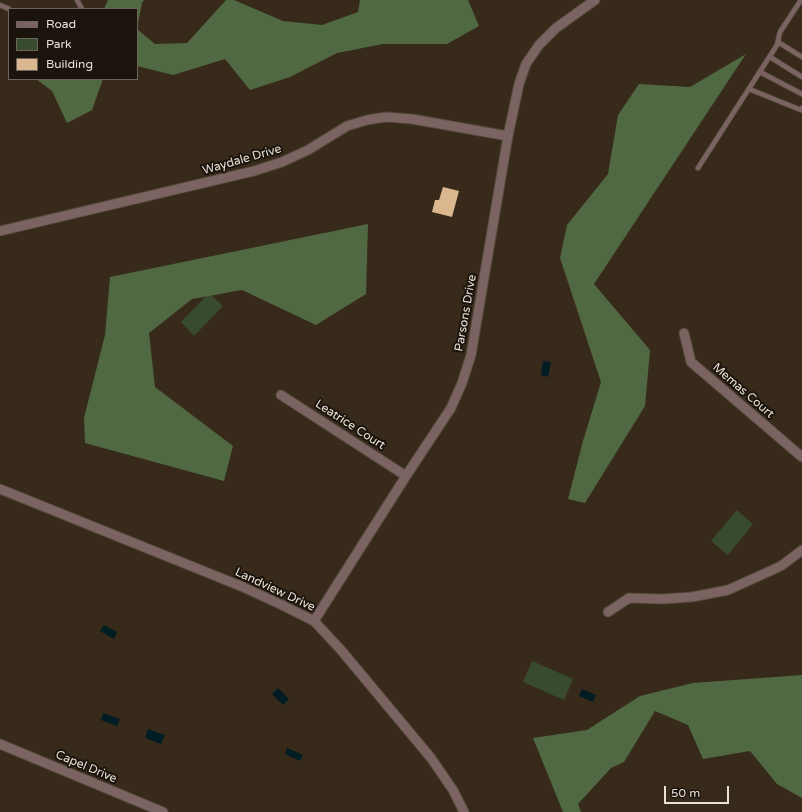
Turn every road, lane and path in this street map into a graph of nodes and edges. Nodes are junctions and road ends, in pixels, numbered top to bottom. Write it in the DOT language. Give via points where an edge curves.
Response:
graph roads {
  1 [pos="595,0"];
  2 [pos="801,0"];
  3 [pos="778,42"];
  4 [pos="770,57"];
  5 [pos="802,57"];
  6 [pos="760,72"];
  7 [pos="802,77"];
  8 [pos="749,89"];
  9 [pos="802,94"];
  10 [pos="802,108"];
  11 [pos="508,136"];
  12 [pos="698,168"];
  13 [pos="0,230"];
  14 [pos="684,332"];
  15 [pos="281,395"];
  16 [pos="802,458"];
  17 [pos="406,476"];
  18 [pos="0,489"];
  19 [pos="802,550"];
  20 [pos="608,612"];
  21 [pos="314,621"];
  22 [pos="0,744"];
  23 [pos="163,812"];
  24 [pos="464,812"];
  1 -- 11 [label="street, Parsons Drive" via="556,28 539,45 526,64"];
  2 -- 3 [label="lane" via="780,32"];
  3 -- 4 [label="lane"];
  3 -- 5 [label="lane"];
  4 -- 6 [label="lane"];
  4 -- 7 [label="lane"];
  6 -- 8 [label="lane"];
  6 -- 9 [label="lane"];
  8 -- 10 [label="lane" via="801,110"];
  8 -- 12 [label="lane"];
  11 -- 13 [label="street, Waydale Drive" via="412,119 386,117 367,120 347,126 308,150 282,162 254,171"];
  11 -- 17 [label="street, Parsons Drive" via="471,355 451,408"];
  14 -- 16 [label="street, Memas Court" via="691,362"];
  15 -- 17 [label="street, Leatrice Court"];
  17 -- 21 [label="street, Parsons Drive"];
  18 -- 21 [label="street, Landview Drive" via="243,587"];
  19 -- 20 [label="street" via="781,566 728,590 692,597 629,598"];
  21 -- 24 [label="street, Landview Drive" via="431,758 453,790"];
  22 -- 23 [label="street, Capel Drive"];
}
